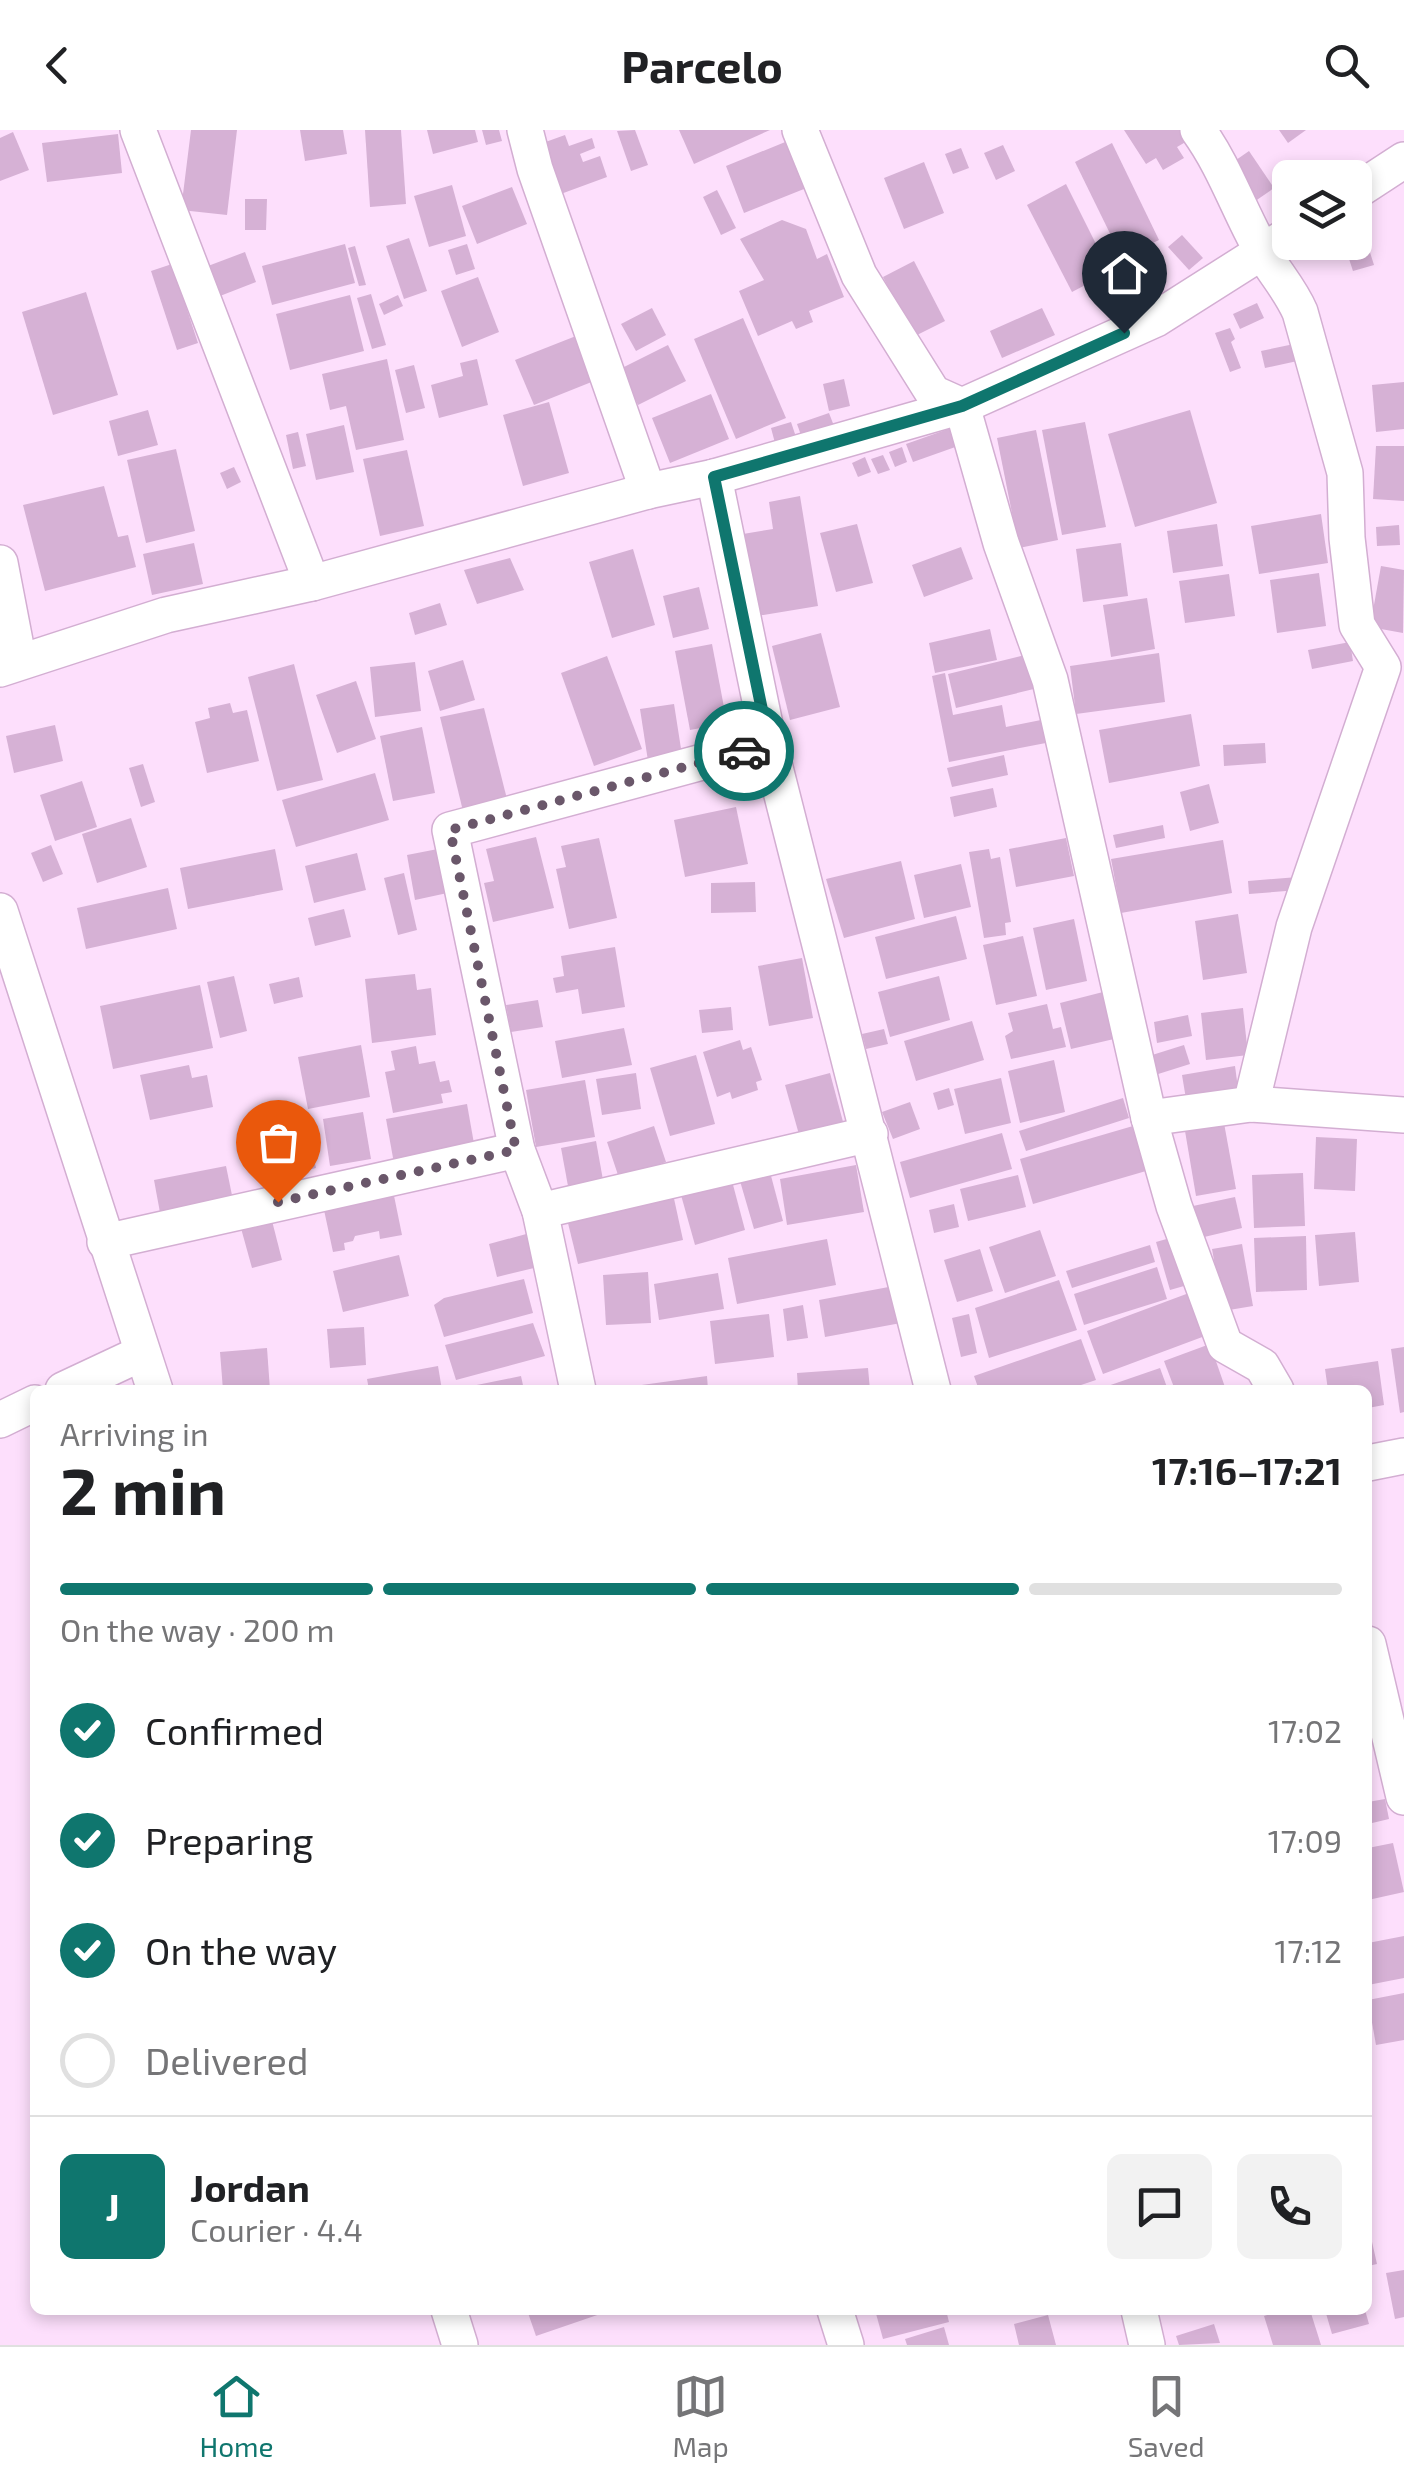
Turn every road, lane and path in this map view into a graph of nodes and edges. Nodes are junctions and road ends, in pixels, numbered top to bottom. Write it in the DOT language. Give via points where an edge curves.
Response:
graph roads {
  1 [pos="138,130"];
  2 [pos="800,130"];
  3 [pos="1198,130"];
  4 [pos="528,131"];
  5 [pos="1404,160"];
  6 [pos="1372,181"];
  7 [pos="1272,237"];
  8 [pos="1272,246"];
  9 [pos="1281,260"];
  10 [pos="962,406"];
  11 [pos="714,477"];
  12 [pos="648,490"];
  13 [pos="0,564"];
  14 [pos="312,583"];
  15 [pos="10,666"];
  16 [pos="769,744"];
  17 [pos="0,911"];
  18 [pos="1251,1104"];
  19 [pos="1404,1115"];
  20 [pos="1149,1118"];
  21 [pos="870,1134"];
  22 [pos="516,1150"];
  23 [pos="540,1212"];
  24 [pos="105,1242"];
  25 [pos="142,1352"];
  26 [pos="73,1385"];
  27 [pos="152,1385"];
  28 [pos="577,1385"];
  29 [pos="932,1385"];
  30 [pos="1273,1385"];
  31 [pos="30,1405"];
  32 [pos="0,1420"];
  33 [pos="1404,1456"];
  34 [pos="1372,1462"];
  35 [pos="1372,1652"];
  36 [pos="1393,1694"];
  37 [pos="1404,1798"];
  38 [pos="451,2315"];
  39 [pos="836,2315"];
  40 [pos="1140,2315"];
  41 [pos="460,2345"];
  42 [pos="846,2345"];
  43 [pos="1148,2345"];
  1 -- 14 [label="street"];
  2 -- 10 [label="street" via="859,276 933,393"];
  3 -- 7 [label="street"];
  4 -- 12 [label="street" via="535,169"];
  5 -- 6 [label="street"];
  8 -- 10 [label="street" via="1156,318"];
  9 -- 18 [label="street" via="1345,473 1357,625 1383,667 1294,927"];
  10 -- 11 [label="street"];
  10 -- 20 [label="street" via="1050,680"];
  11 -- 12 [label="street"];
  11 -- 16 [label="street"];
  12 -- 14 [label="street"];
  13 -- 15 [label="street"];
  14 -- 15 [label="street" via="166,615"];
  16 -- 21 [label="street"];
  16 -- 22 [label="street" via="450,830"];
  17 -- 24 [label="street"];
  18 -- 19 [label="street"];
  18 -- 20 [label="street"];
  20 -- 30 [label="street" via="1225,1345 1262,1366"];
  21 -- 23 [label="street"];
  21 -- 29 [label="street"];
  22 -- 23 [label="street"];
  22 -- 24 [label="street"];
  23 -- 28 [label="street"];
  24 -- 25 [label="street"];
  25 -- 26 [label="street"];
  25 -- 27 [label="street"];
  31 -- 32 [label="street"];
  33 -- 34 [label="street"];
  35 -- 36 [label="street"];
  36 -- 37 [label="street"];
  38 -- 41 [label="street"];
  39 -- 42 [label="street"];
  40 -- 43 [label="street"];
}
